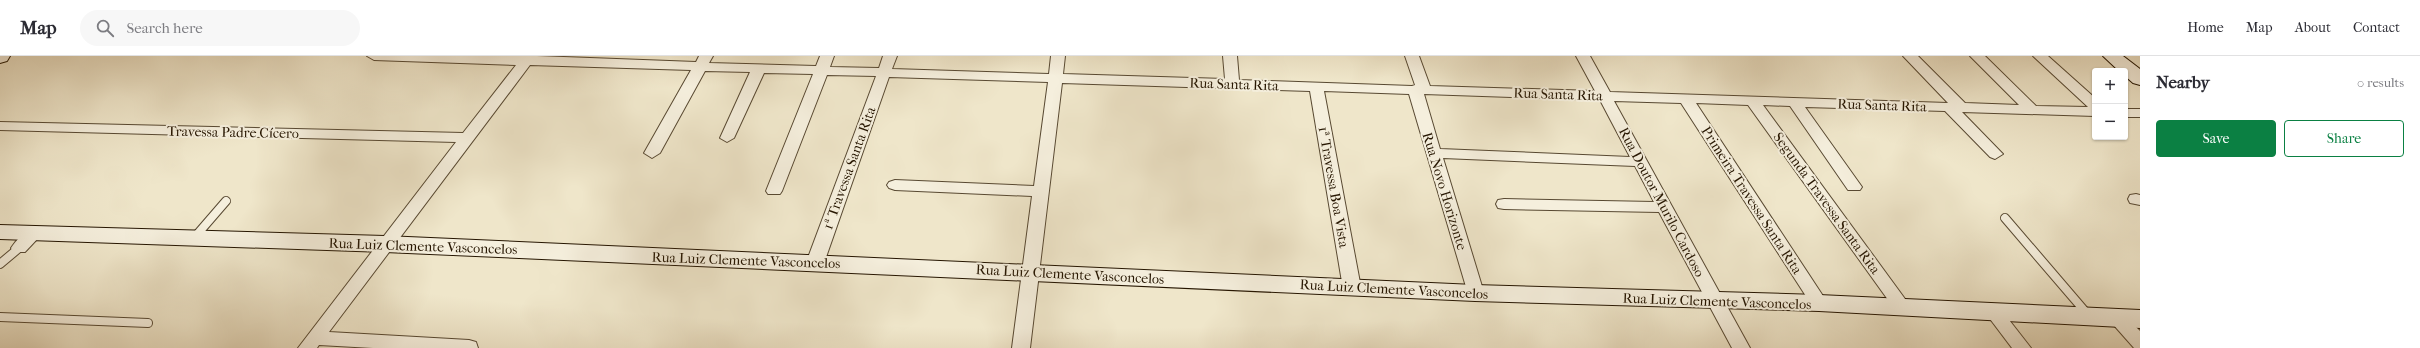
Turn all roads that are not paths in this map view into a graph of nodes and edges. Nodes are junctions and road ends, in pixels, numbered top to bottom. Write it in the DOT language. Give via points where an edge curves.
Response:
graph roads {
  1 [pos="374,56"];
  2 [pos="827,56"];
  3 [pos="890,56"];
  4 [pos="1058,56"];
  5 [pos="1230,56"];
  6 [pos="1412,56"];
  7 [pos="1583,56"];
  8 [pos="1910,56"];
  9 [pos="1977,56"];
  10 [pos="2040,56"];
  11 [pos="2112,56"];
  12 [pos="452,57"];
  13 [pos="528,59"];
  14 [pos="703,62"];
  15 [pos="758,70"];
  16 [pos="820,71"];
  17 [pos="884,73"];
  18 [pos="1054,78"];
  19 [pos="2140,79"];
  20 [pos="1232,84"];
  21 [pos="1316,86"];
  22 [pos="1419,90"];
  23 [pos="1605,96"];
  24 [pos="1685,98"];
  25 [pos="1752,100"];
  26 [pos="1794,102"];
  27 [pos="2093,104"];
  28 [pos="1956,108"];
  29 [pos="2032,110"];
  30 [pos="2092,112"];
  31 [pos="2128,113"];
  32 [pos="2140,114"];
  33 [pos="0,126"];
  34 [pos="466,138"];
  35 [pos="728,138"];
  36 [pos="652,154"];
  37 [pos="1434,154"];
  38 [pos="1995,154"];
  39 [pos="1641,162"];
  40 [pos="895,185"];
  41 [pos="1854,187"];
  42 [pos="774,191"];
  43 [pos="1040,191"];
  44 [pos="226,201"];
  45 [pos="1504,204"];
  46 [pos="1665,207"];
  47 [pos="2005,218"];
  48 [pos="0,232"];
  49 [pos="193,238"];
  50 [pos="26,241"];
  51 [pos="385,244"];
  52 [pos="815,263"];
  53 [pos="0,264"];
  54 [pos="1031,272"];
  55 [pos="1352,288"];
  56 [pos="1475,293"];
  57 [pos="1716,300"];
  58 [pos="1820,303"];
  59 [pos="1902,307"];
  60 [pos="1993,311"];
  61 [pos="2089,316"];
  62 [pos="0,317"];
  63 [pos="2117,318"];
  64 [pos="2140,319"];
  65 [pos="148,323"];
  66 [pos="311,343"];
  67 [pos="2140,343"];
  68 [pos="469,347"];
  69 [pos="1021,348"];
  70 [pos="1741,348"];
  71 [pos="2022,348"];
  1 -- 12 [label="street, Rua Santa Rita"];
  2 -- 16 [label="street"];
  3 -- 17 [label="street, 1ª Travessa Santa Rita"];
  4 -- 18 [label="street"];
  5 -- 20 [label="street"];
  6 -- 22 [label="street, Rua Novo Horizonte"];
  7 -- 23 [label="street, Rua Doutor Murilo Cardoso"];
  8 -- 28 [label="street"];
  9 -- 29 [label="street"];
  10 -- 27 [label="street"];
  11 -- 19 [label="street"];
  12 -- 13 [label="street, Rua Santa Rita"];
  13 -- 14 [label="street, Rua Santa Rita"];
  13 -- 34 [label="street"];
  14 -- 15 [label="street, Rua Santa Rita"];
  14 -- 36 [label="street"];
  15 -- 16 [label="street, Rua Santa Rita"];
  15 -- 35 [label="street"];
  16 -- 17 [label="street, Rua Santa Rita"];
  16 -- 42 [label="street"];
  17 -- 18 [label="street, Rua Santa Rita"];
  17 -- 52 [label="street, 1ª Travessa Santa Rita"];
  18 -- 20 [label="street, Rua Santa Rita"];
  18 -- 43 [label="street"];
  20 -- 21 [label="street, Rua Santa Rita"];
  21 -- 22 [label="street, Rua Santa Rita"];
  21 -- 55 [label="street, 1ª Travessa Boa Vista"];
  22 -- 23 [label="street, Rua Santa Rita"];
  22 -- 37 [label="street, Rua Novo Horizonte"];
  23 -- 24 [label="street, Rua Santa Rita"];
  23 -- 39 [label="street, Rua Doutor Murilo Cardoso"];
  24 -- 25 [label="street, Rua Santa Rita"];
  24 -- 58 [label="street, Primeira Travessa Santa Rita"];
  25 -- 26 [label="street, Rua Santa Rita"];
  25 -- 59 [label="street, Segunda Travessa Santa Rita"];
  26 -- 28 [label="street, Rua Santa Rita"];
  26 -- 41 [label="street"];
  28 -- 29 [label="street, Rua Santa Rita"];
  28 -- 38 [label="street"];
  29 -- 30 [label="street, Rua Santa Rita"];
  31 -- 32 [label="street"];
  33 -- 34 [label="street, Travessa Padre Cícero"];
  34 -- 51 [label="street"];
  37 -- 39 [label="street"];
  37 -- 56 [label="street, Rua Novo Horizonte"];
  39 -- 46 [label="street, Rua Doutor Murilo Cardoso"];
  40 -- 43 [label="street"];
  43 -- 54 [label="street"];
  44 -- 49 [label="lane"];
  45 -- 46 [label="street"];
  46 -- 57 [label="street, Rua Doutor Murilo Cardoso"];
  47 -- 61 [label="lane"];
  48 -- 50 [label="street, Rua Luiz Clemente Vasconcelos"];
  49 -- 50 [label="street, Rua Luiz Clemente Vasconcelos"];
  49 -- 51 [label="street, Rua Luiz Clemente Vasconcelos"];
  50 -- 53 [label="lane"];
  51 -- 52 [label="street, Rua Luiz Clemente Vasconcelos"];
  51 -- 66 [label="street"];
  52 -- 54 [label="street, Rua Luiz Clemente Vasconcelos"];
  54 -- 55 [label="street, Rua Luiz Clemente Vasconcelos"];
  54 -- 69 [label="street"];
  55 -- 56 [label="street, Rua Luiz Clemente Vasconcelos"];
  56 -- 57 [label="street, Rua Luiz Clemente Vasconcelos"];
  57 -- 58 [label="street, Rua Luiz Clemente Vasconcelos"];
  57 -- 70 [label="street, Rua Doutor Murilo Cardoso"];
  58 -- 59 [label="street, Rua Luiz Clemente Vasconcelos"];
  59 -- 60 [label="street, Rua Luiz Clemente Vasconcelos"];
  60 -- 61 [label="street, Rua Luiz Clemente Vasconcelos"];
  60 -- 71 [label="street"];
  61 -- 63 [label="street, Rua Luiz Clemente Vasconcelos"];
  62 -- 65 [label="lane"];
  63 -- 64 [label="street, Rua Luiz Clemente Vasconcelos"];
  63 -- 67 [label="street"];
  66 -- 68 [label="street"];
}
